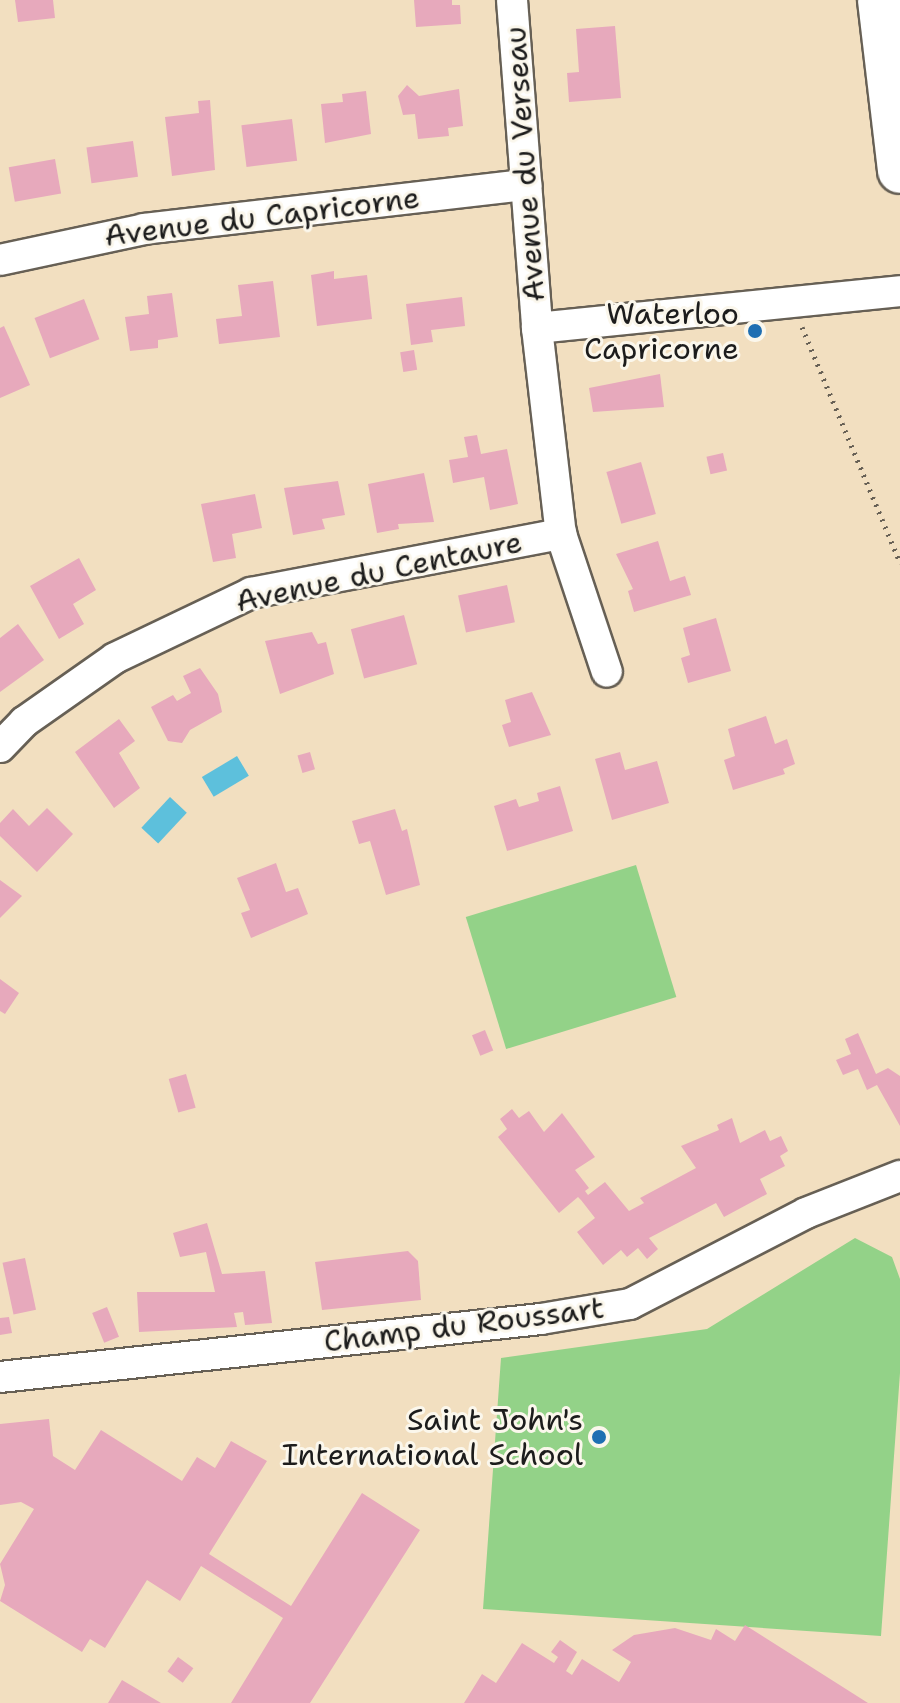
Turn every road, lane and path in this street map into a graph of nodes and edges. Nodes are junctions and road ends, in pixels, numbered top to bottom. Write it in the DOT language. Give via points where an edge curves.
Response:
graph roads {
  1 [pos="512,0"];
  2 [pos="880,0"];
  3 [pos="900,171"];
  4 [pos="526,185"];
  5 [pos="0,260"];
  6 [pos="900,291"];
  7 [pos="798,302"];
  8 [pos="537,328"];
  9 [pos="561,534"];
  10 [pos="900,563"];
  11 [pos="607,672"];
  12 [pos="0,747"];
  13 [pos="900,1176"];
  14 [pos="0,1377"];
  1 -- 4 [label="street, Avenue du Verseau"];
  2 -- 3 [label="highway"];
  4 -- 5 [label="street, Avenue du Capricorne" via="144,229"];
  4 -- 8 [label="street, Avenue du Verseau"];
  6 -- 7 [label="street"];
  7 -- 8 [label="street"];
  7 -- 10 [label="path" via="805,341"];
  8 -- 9 [label="street, Avenue du Verseau"];
  9 -- 11 [label="street, Avenue du Verseau"];
  9 -- 12 [label="street, Avenue du Centaure" via="251,593 115,658 24,722"];
  13 -- 14 [label="street, Champ du Roussart" via="806,1213 630,1304 552,1318"];
}
